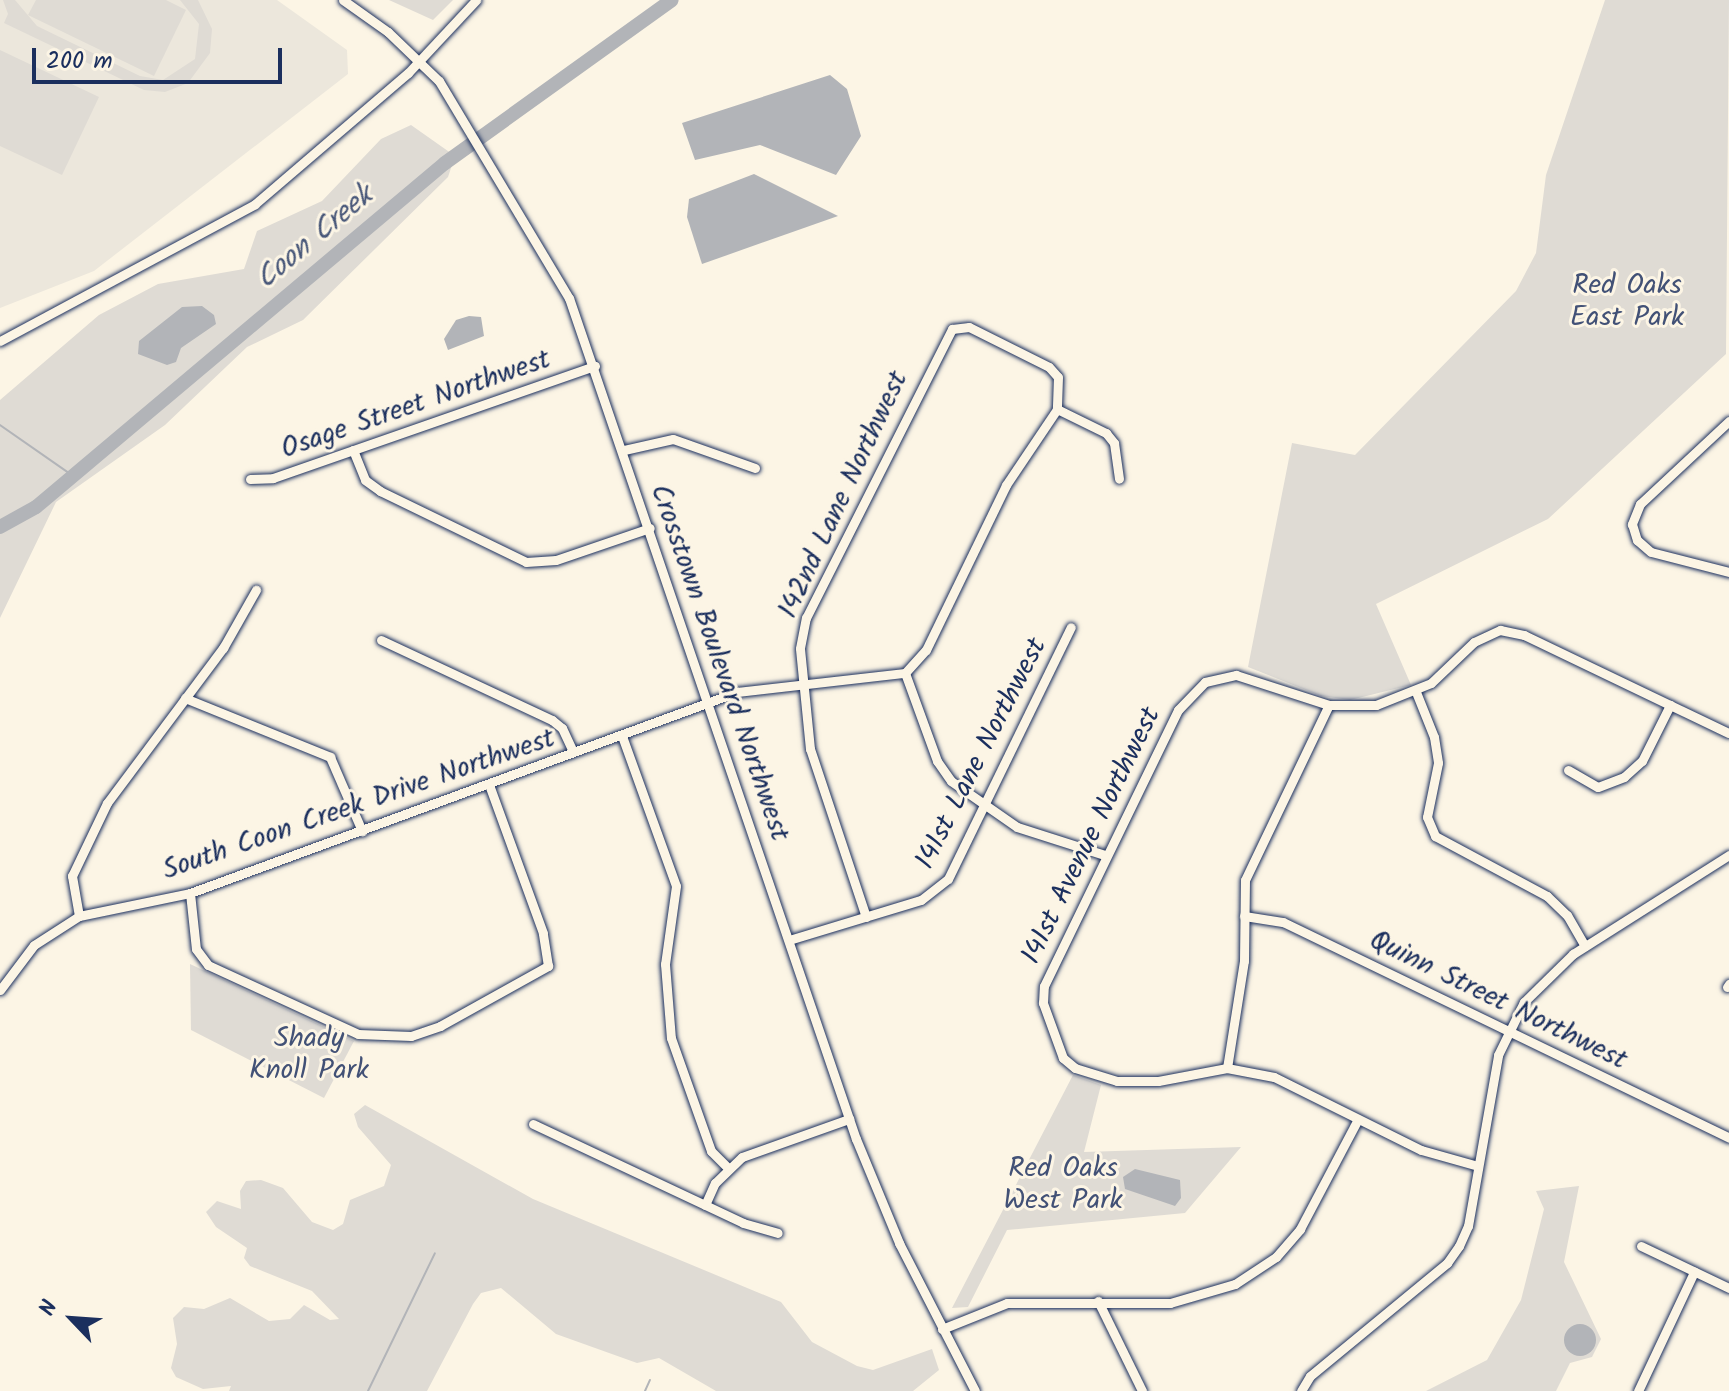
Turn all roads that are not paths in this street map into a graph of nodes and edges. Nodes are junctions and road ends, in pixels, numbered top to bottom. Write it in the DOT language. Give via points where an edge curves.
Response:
graph roads {
  1 [pos="343,0"];
  2 [pos="476,0"];
  3 [pos="419,60"];
  4 [pos="0,341"];
  5 [pos="595,366"];
  6 [pos="1057,409"];
  7 [pos="1729,421"];
  8 [pos="353,450"];
  9 [pos="624,450"];
  10 [pos="755,468"];
  11 [pos="250,479"];
  12 [pos="1119,479"];
  13 [pos="650,528"];
  14 [pos="1729,572"];
  15 [pos="256,590"];
  16 [pos="1071,627"];
  17 [pos="381,640"];
  18 [pos="905,673"];
  19 [pos="802,683"];
  20 [pos="1416,692"];
  21 [pos="185,698"];
  22 [pos="708,702"];
  23 [pos="1329,705"];
  24 [pos="1670,705"];
  25 [pos="1729,733"];
  26 [pos="622,736"];
  27 [pos="573,752"];
  28 [pos="1568,770"];
  29 [pos="489,785"];
  30 [pos="984,806"];
  31 [pos="362,831"];
  32 [pos="1105,855"];
  33 [pos="1729,855"];
  34 [pos="190,893"];
  35 [pos="79,916"];
  36 [pos="1244,916"];
  37 [pos="866,917"];
  38 [pos="789,940"];
  39 [pos="1585,946"];
  40 [pos="0,990"];
  41 [pos="1508,1031"];
  42 [pos="1227,1068"];
  43 [pos="849,1119"];
  44 [pos="1358,1119"];
  45 [pos="533,1124"];
  46 [pos="1729,1138"];
  47 [pos="1478,1166"];
  48 [pos="727,1167"];
  49 [pos="705,1205"];
  50 [pos="778,1233"];
  51 [pos="1641,1246"];
  52 [pos="1694,1272"];
  53 [pos="1729,1288"];
  54 [pos="1098,1301"];
  55 [pos="942,1329"];
  56 [pos="1639,1388"];
  57 [pos="975,1391"];
  58 [pos="1142,1391"];
  59 [pos="1301,1391"];
  60 [pos="1653,1391"];
  1 -- 3 [label="street, Crosstown Boulevard Northwest"];
  2 -- 3 [label="street"];
  3 -- 4 [label="street" via="255,204"];
  3 -- 5 [label="street, Crosstown Boulevard Northwest" via="467,121 556,271"];
  5 -- 8 [label="street, Osage Street Northwest"];
  5 -- 9 [label="street, Crosstown Boulevard Northwest"];
  6 -- 12 [label="street" via="1106,433 1114,443"];
  6 -- 18 [label="street" via="1006,485 920,660"];
  6 -- 19 [label="street, 142nd Lane Northwest" via="1058,377 1049,367 969,327 952,329 806,618 800,648"];
  7 -- 14 [label="street" via="1640,504 1633,530 1651,552"];
  8 -- 11 [label="street, Osage Street Northwest" via="273,478"];
  8 -- 13 [label="street" via="365,480 380,491 526,562 556,560"];
  9 -- 10 [label="street" via="673,439"];
  9 -- 13 [label="street, Crosstown Boulevard Northwest"];
  13 -- 22 [label="street, Crosstown Boulevard Northwest"];
  15 -- 21 [label="street" via="223,648"];
  16 -- 30 [label="street, 141st Lane Northwest"];
  17 -- 27 [label="street" via="552,720"];
  18 -- 19 [label="street, South Coon Creek Drive Northwest"];
  18 -- 30 [label="street" via="937,761 951,781"];
  19 -- 22 [label="street, South Coon Creek Drive Northwest" via="744,690"];
  19 -- 37 [label="street, 142nd Lane Northwest" via="810,749"];
  20 -- 23 [label="street" via="1376,705"];
  20 -- 24 [label="street" via="1474,642 1500,630 1524,635"];
  20 -- 39 [label="street" via="1438,763 1427,817 1435,836 1547,896 1567,915"];
  21 -- 31 [label="street" via="330,757"];
  21 -- 35 [label="street" via="107,803 78,861 70,886"];
  22 -- 26 [label="street, South Coon Creek Drive Northwest"];
  22 -- 38 [label="street, Crosstown Boulevard Northwest"];
  23 -- 32 [label="street, 141st Avenue Northwest" via="1236,675 1194,689 1178,710"];
  23 -- 36 [label="street" via="1245,880"];
  24 -- 25 [label="street"];
  24 -- 28 [label="street" via="1642,761 1624,777 1598,787"];
  26 -- 27 [label="street, South Coon Creek Drive Northwest"];
  26 -- 48 [label="street" via="676,886 665,964 671,1038 711,1151"];
  27 -- 29 [label="street, South Coon Creek Drive Northwest"];
  29 -- 31 [label="street, South Coon Creek Drive Northwest"];
  29 -- 34 [label="street" via="543,933 548,966 440,1026 411,1036 358,1034 199,958"];
  30 -- 32 [label="street" via="1017,827"];
  30 -- 37 [label="street, 141st Lane Northwest" via="948,879 937,890"];
  31 -- 34 [label="street, South Coon Creek Drive Northwest"];
  32 -- 42 [label="street, 141st Avenue Northwest" via="1044,986 1043,1003 1060,1053 1075,1068 1117,1081 1158,1081"];
  33 -- 39 [label="street"];
  34 -- 35 [label="street, South Coon Creek Drive Northwest"];
  35 -- 40 [label="street, South Coon Creek Drive Northwest" via="34,945"];
  36 -- 41 [label="street, Quinn Street Northwest" via="1283,922"];
  36 -- 42 [label="street" via="1244,961"];
  37 -- 38 [label="street, 141st Lane Northwest"];
  38 -- 43 [label="street, Crosstown Boulevard Northwest"];
  39 -- 41 [label="street" via="1550,972"];
  41 -- 46 [label="street, Quinn Street Northwest"];
  41 -- 47 [label="street" via="1498,1055"];
  42 -- 44 [label="street" via="1274,1077"];
  43 -- 48 [label="street" via="762,1146"];
  43 -- 55 [label="street, Crosstown Boulevard Northwest" via="889,1222"];
  44 -- 47 [label="street" via="1421,1150"];
  44 -- 54 [label="street" via="1308,1216 1276,1257 1235,1284 1199,1298 1170,1303"];
  45 -- 49 [label="street"];
  47 -- 59 [label="street" via="1468,1226 1447,1263 1329,1359"];
  48 -- 49 [label="street"];
  49 -- 50 [label="street" via="766,1233"];
  51 -- 52 [label="street"];
  52 -- 53 [label="street"];
  52 -- 56 [label="street"];
  54 -- 55 [label="street" via="1007,1303"];
  54 -- 58 [label="street"];
  55 -- 57 [label="street, Crosstown Boulevard Northwest"];
  56 -- 60 [label="street"];
}
